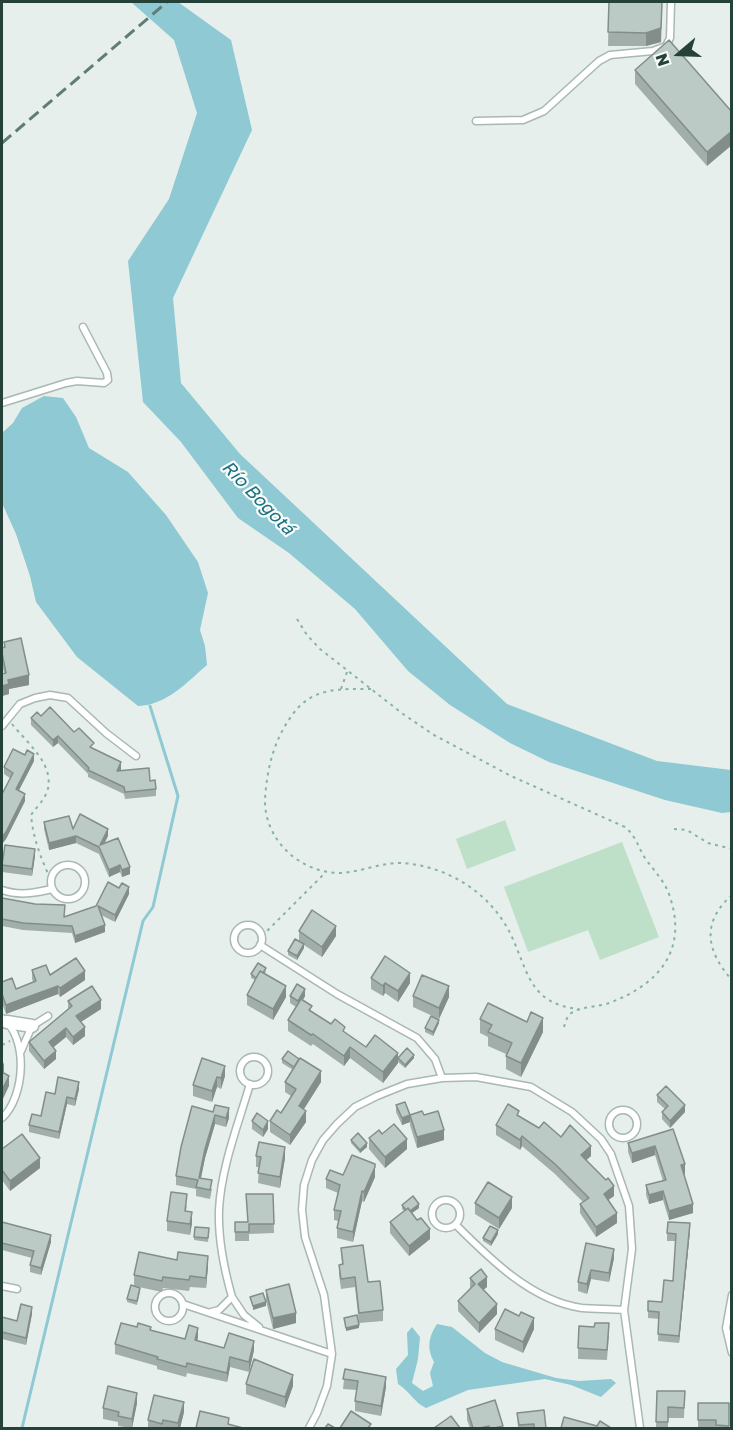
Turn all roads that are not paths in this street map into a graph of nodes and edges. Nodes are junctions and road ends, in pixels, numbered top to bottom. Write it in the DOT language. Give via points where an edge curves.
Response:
graph roads {
  1 [pos="671,2"];
  2 [pos="476,121"];
  3 [pos="83,327"];
  4 [pos="2,403"];
  5 [pos="2,726"];
  6 [pos="136,756"];
  7 [pos="52,889"];
  8 [pos="2,890"];
  9 [pos="260,945"];
  10 [pos="48,1016"];
  11 [pos="4,1020"];
  12 [pos="32,1026"];
  13 [pos="21,1051"];
  14 [pos="442,1078"];
  15 [pos="250,1084"];
  16 [pos="2,1118"];
  17 [pos="612,1132"];
  18 [pos="601,1139"];
  19 [pos="456,1225"];
  20 [pos="2,1286"];
  21 [pos="17,1289"];
  22 [pos="732,1295"];
  23 [pos="232,1297"];
  24 [pos="183,1304"];
  25 [pos="624,1310"];
  26 [pos="208,1312"];
  27 [pos="270,1333"];
  28 [pos="732,1353"];
  29 [pos="332,1354"];
  30 [pos="309,1428"];
  31 [pos="640,1428"];
  1 -- 2 [label="lane" via="670,38 666,46 610,55 544,111 523,120"];
  3 -- 4 [label="lane" via="108,380 66,383"];
  5 -- 6 [label="lane" via="20,704 50,695 68,698"];
  7 -- 7 [label="lane" via="63,899 73,899 82,893 82,873 69,865 59,867 51,880"];
  7 -- 8 [label="lane" via="32,894"];
  9 -- 9 [label="lane" via="254,952 244,952 234,938 241,927 249,925 262,936"];
  9 -- 14 [label="lane" via="417,1038 435,1059"];
  10 -- 12 [label="lane"];
  11 -- 12 [label="street"];
  11 -- 13 [label="lane"];
  12 -- 13 [label="lane"];
  13 -- 16 [label="lane" via="15,1096"];
  14 -- 18 [label="lane" via="476,1077 531,1088 572,1112"];
  14 -- 29 [label="lane" via="407,1084 356,1107 323,1140 312,1161 304,1185 303,1219 324,1294"];
  15 -- 15 [label="lane" via="260,1083 266,1077 267,1068 259,1058 246,1059 241,1065 242,1078"];
  15 -- 23 [label="lane" via="227,1162 219,1208 222,1252"];
  17 -- 17 [label="lane" via="629,1137 636,1130 635,1117 629,1111 616,1112 610,1119"];
  17 -- 18 [label="lane"];
  18 -- 25 [label="lane" via="611,1154 628,1206 632,1249"];
  19 -- 19 [label="lane" via="460,1211 456,1204 443,1201 436,1205 433,1218 438,1226"];
  19 -- 25 [label="lane" via="489,1257 533,1289 580,1307"];
  20 -- 21 [label="lane"];
  22 -- 28 [label="lane" via="726,1328"];
  23 -- 26 [label="lane" via="219,1310"];
  23 -- 27 [label="lane" via="244,1316"];
  24 -- 24 [label="lane" via="175,1294 166,1293 156,1302 156,1310 161,1318 170,1321 179,1317"];
  24 -- 26 [label="lane"];
  25 -- 31 [label="lane"];
  26 -- 27 [label="lane"];
  27 -- 29 [label="lane"];
  29 -- 30 [label="lane" via="327,1386"];
}
